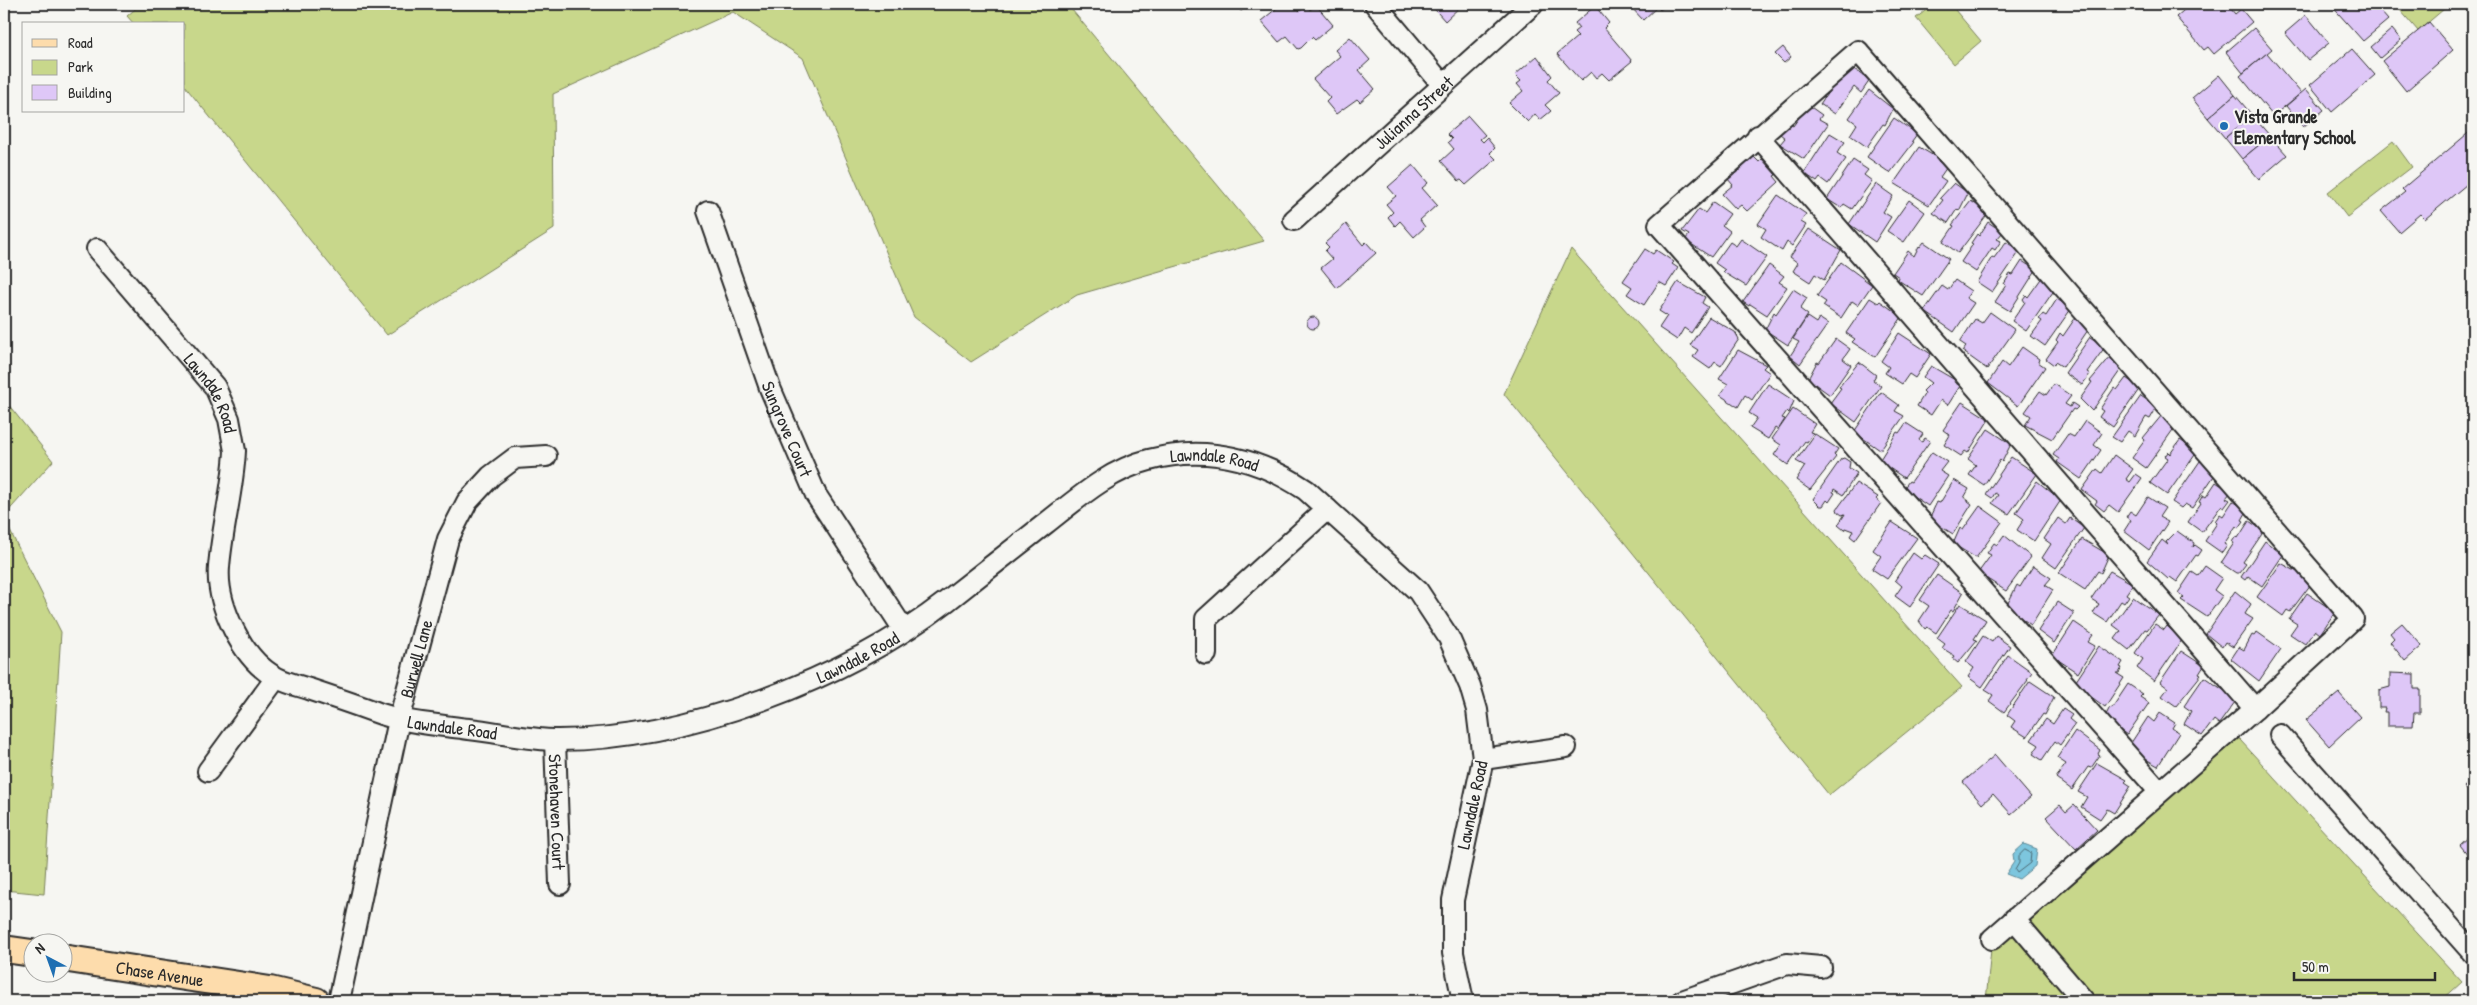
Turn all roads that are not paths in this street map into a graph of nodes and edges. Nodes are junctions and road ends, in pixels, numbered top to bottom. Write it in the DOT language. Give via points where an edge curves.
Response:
graph roads {
  1 [pos="1375,4"];
  2 [pos="1533,4"];
  3 [pos="1442,84"];
  4 [pos="1758,136"];
  5 [pos="708,211"];
  6 [pos="1294,220"];
  7 [pos="97,249"];
  8 [pos="546,456"];
  9 [pos="1327,509"];
  10 [pos="904,630"];
  11 [pos="1206,654"];
  12 [pos="276,678"];
  13 [pos="2255,709"];
  14 [pos="399,720"];
  15 [pos="2280,735"];
  16 [pos="555,740"];
  17 [pos="1566,747"];
  18 [pos="1483,759"];
  19 [pos="208,771"];
  20 [pos="2159,791"];
  21 [pos="560,884"];
  22 [pos="2014,919"];
  23 [pos="1992,939"];
  24 [pos="4,949"];
  25 [pos="22,952"];
  26 [pos="2473,953"];
  27 [pos="72,959"];
  28 [pos="1821,967"];
  29 [pos="316,1001"];
  30 [pos="339,1001"];
  31 [pos="1463,1001"];
  32 [pos="1682,1001"];
  33 [pos="2084,1001"];
  1 -- 3 [label="street"];
  2 -- 3 [label="street, Julianna Street"];
  3 -- 6 [label="street, Julianna Street"];
  4 -- 13 [label="street"];
  4 -- 13 [label="street" via="1858,51 2353,619"];
  4 -- 20 [label="street" via="1659,225"];
  5 -- 10 [label="street, Sungrove Court" via="770,388 816,495"];
  7 -- 12 [label="street, Lawndale Road" via="204,372 224,403 235,451 219,568 223,604 237,636 256,662"];
  8 -- 14 [label="street, Burwell Lane" via="515,458 503,466 480,486 456,520"];
  9 -- 10 [label="street, Lawndale Road" via="1289,478 1252,462 1192,453 1149,460 1128,467 1090,488 944,604"];
  9 -- 11 [label="street" via="1206,619"];
  9 -- 18 [label="street, Lawndale Road" via="1418,591 1435,613 1470,686 1477,710"];
  10 -- 16 [label="street, Lawndale Road" via="842,665 745,705 655,729"];
  12 -- 14 [label="street, Lawndale Road"];
  12 -- 19 [label="street"];
  13 -- 20 [label="street"];
  14 -- 16 [label="street, Lawndale Road"];
  14 -- 30 [label="street, Burwell Lane"];
  15 -- 26 [label="street"];
  16 -- 21 [label="street, Stonehaven Court"];
  17 -- 18 [label="street"];
  18 -- 31 [label="street, Lawndale Road" via="1453,900 1453,953"];
  20 -- 22 [label="street"];
  22 -- 23 [label="street"];
  22 -- 33 [label="street"];
  24 -- 25 [label="main road"];
  27 -- 29 [label="main road, Chase Avenue" via="231,983"];
  28 -- 32 [label="street" via="1787,964"];
}
